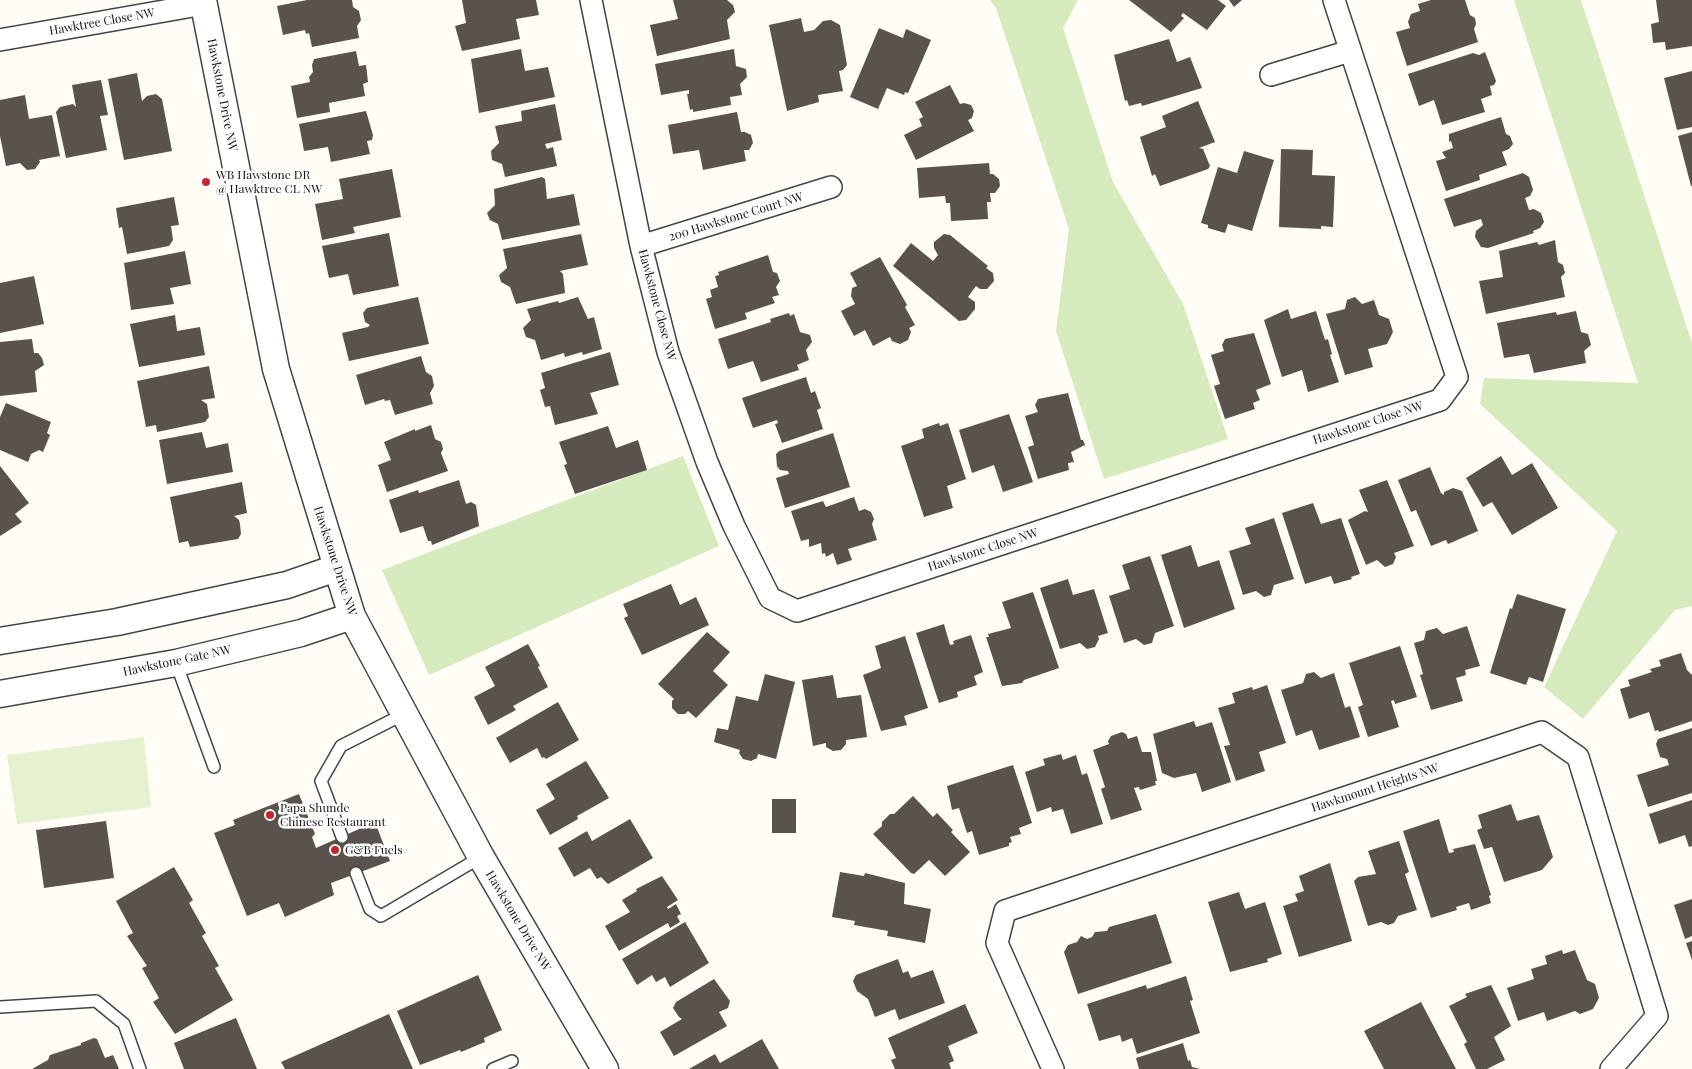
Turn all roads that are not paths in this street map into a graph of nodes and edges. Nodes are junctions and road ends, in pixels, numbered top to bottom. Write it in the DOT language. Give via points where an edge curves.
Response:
graph roads {
  1 [pos="591,0"];
  2 [pos="1334,0"];
  3 [pos="204,2"];
  4 [pos="0,40"];
  5 [pos="1350,51"];
  6 [pos="1271,75"];
  7 [pos="831,187"];
  8 [pos="641,246"];
  9 [pos="336,568"];
  10 [pos="352,616"];
  11 [pos="0,641"];
  12 [pos="176,663"];
  13 [pos="0,694"];
  14 [pos="404,714"];
  15 [pos="214,767"];
  16 [pos="342,837"];
  17 [pos="481,857"];
  18 [pos="356,873"];
  19 [pos="0,1008"];
  20 [pos="512,1061"];
  21 [pos="140,1069"];
  22 [pos="493,1069"];
  23 [pos="605,1069"];
  24 [pos="1053,1069"];
  25 [pos="1611,1069"];
  1 -- 8 [label="street, Hawkstone Close NW"];
  2 -- 5 [label="street, Hawkstone Close NW"];
  3 -- 4 [label="street, Hawktree Close NW"];
  3 -- 9 [label="street, Hawkstone Drive NW" via="276,369"];
  5 -- 6 [label="street"];
  5 -- 8 [label="street, Hawkstone Close NW" via="1457,377 1440,400 797,610 770,598 734,526 707,462 668,352"];
  7 -- 8 [label="street, 200 Hawkstone Court NW"];
  9 -- 10 [label="street, Hawkstone Drive NW"];
  9 -- 11 [label="street" via="287,585 127,620"];
  10 -- 12 [label="street, Hawkstone Gate NW" via="301,633"];
  10 -- 14 [label="street, Hawkstone Drive NW"];
  12 -- 13 [label="street, Hawkstone Gate NW"];
  12 -- 15 [label="lane"];
  14 -- 16 [label="lane" via="341,746 321,781"];
  14 -- 17 [label="street, Hawkstone Drive NW"];
  17 -- 18 [label="lane" via="381,916 370,910"];
  17 -- 23 [label="street, Hawkstone Drive NW"];
  19 -- 21 [label="lane" via="96,1001 124,1024"];
  20 -- 22 [label="lane"];
  24 -- 25 [label="street, Hawkmount Heights NW" via="996,943 1005,911 1542,732 1578,756 1657,1016"];
}
